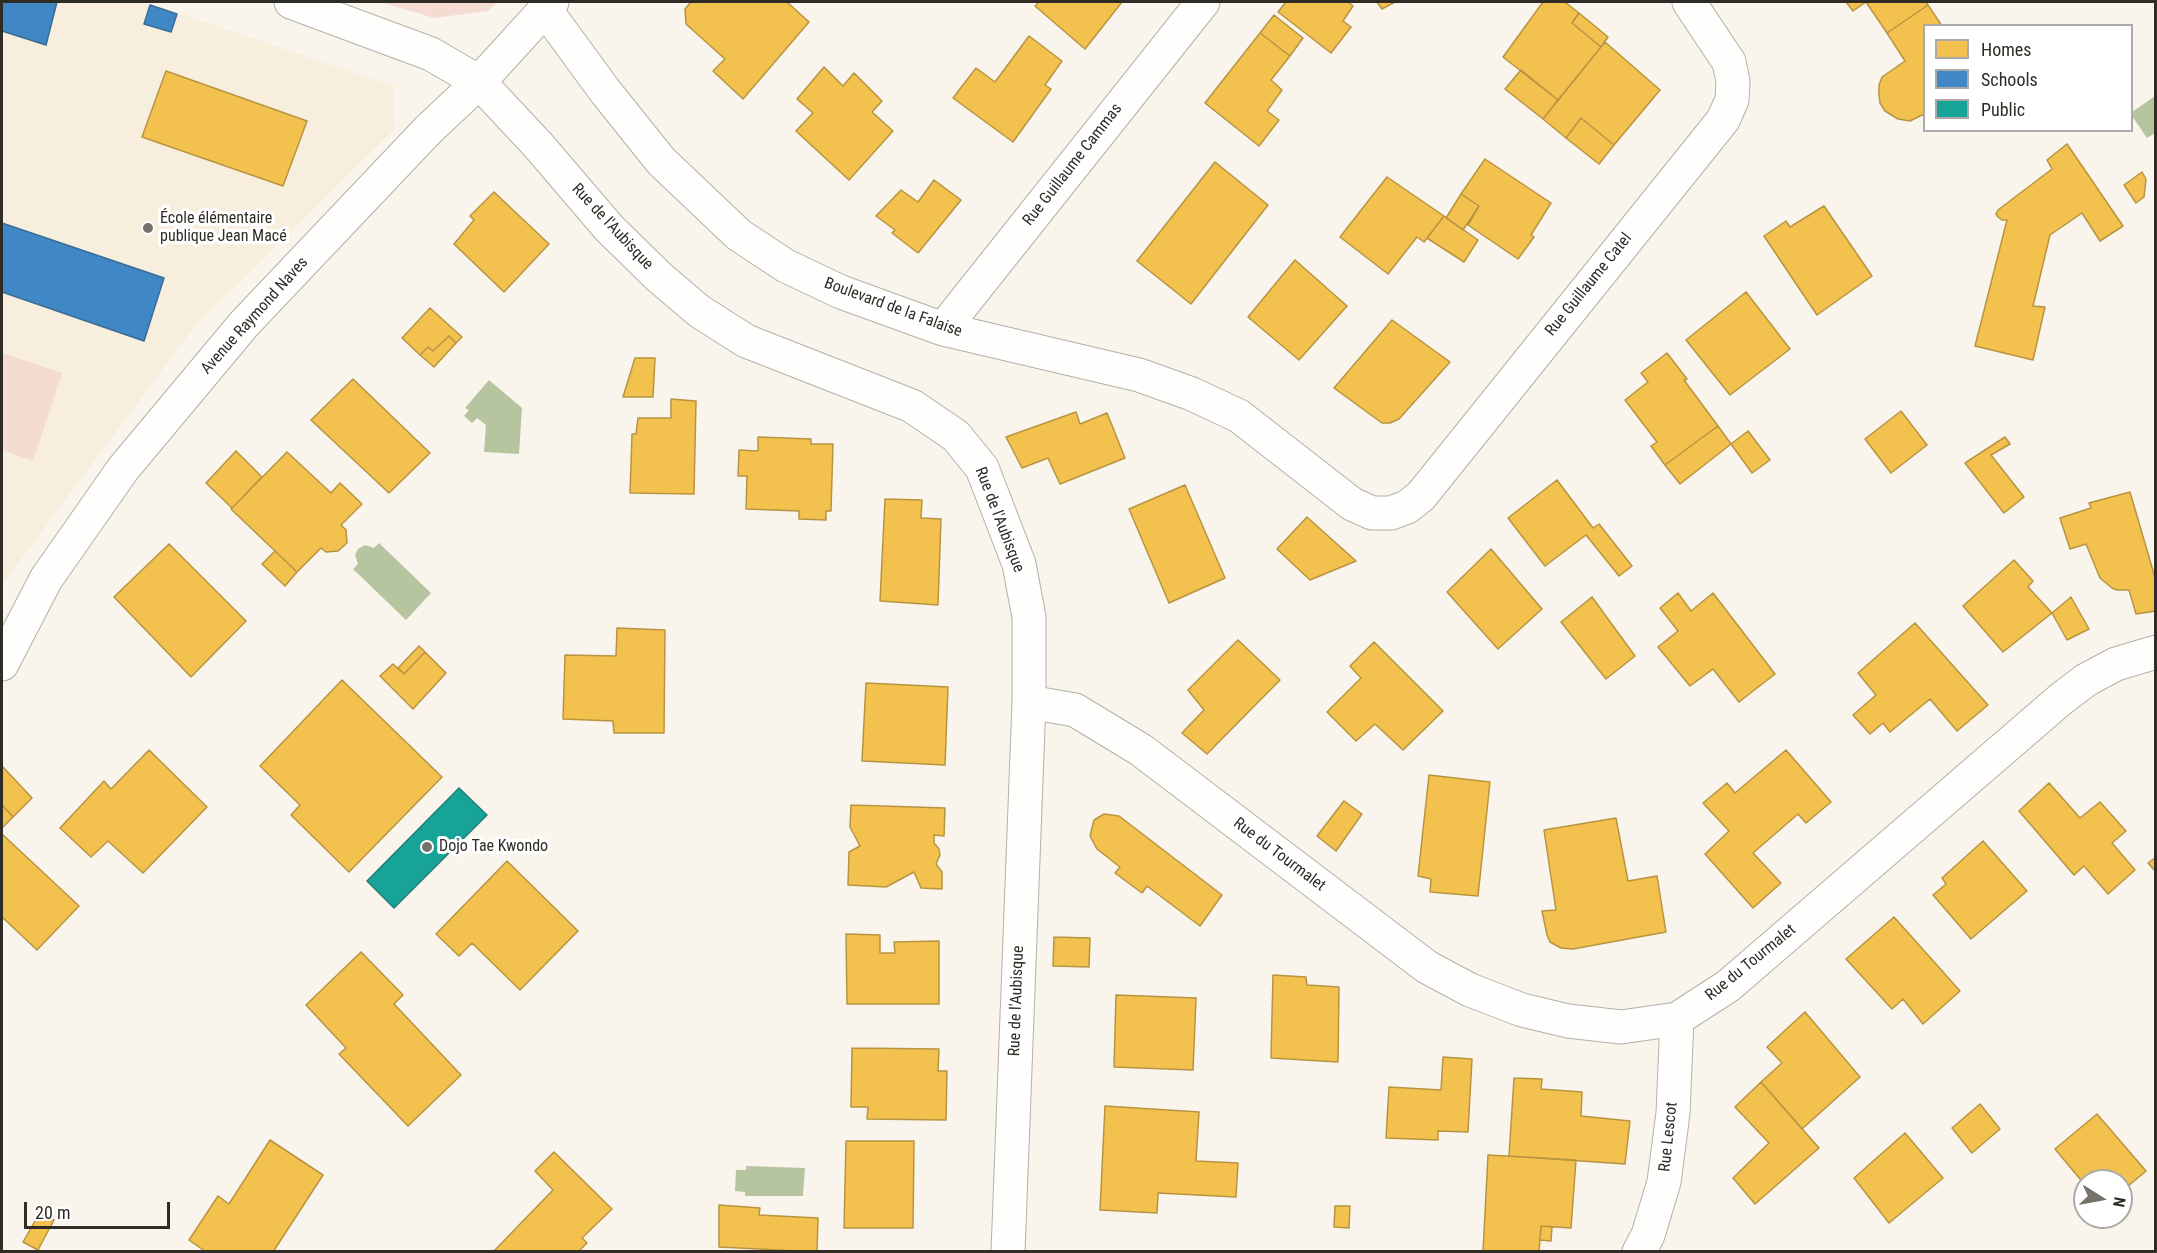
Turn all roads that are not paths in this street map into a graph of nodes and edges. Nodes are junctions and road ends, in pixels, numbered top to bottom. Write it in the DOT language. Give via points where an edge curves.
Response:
graph roads {
  1 [pos="291,2"];
  2 [pos="1203,2"];
  3 [pos="1689,2"];
  4 [pos="549,5"];
  5 [pos="479,82"];
  6 [pos="943,329"];
  7 [pos="1352,504"];
  8 [pos="2156,652"];
  9 [pos="2,664"];
  10 [pos="1029,702"];
  11 [pos="1677,1019"];
  12 [pos="1008,1251"];
  13 [pos="1639,1251"];
  1 -- 5 [label="street, Rue de l'Aubisque" via="432,54"];
  2 -- 6 [label="street, Rue Guillaume Cammas"];
  3 -- 7 [label="street, Rue Guillaume Catel" via="1729,62 1732,100 1723,120 1421,496 1391,513 1372,513"];
  4 -- 5 [label="street, Avenue Raymond Naves"];
  4 -- 6 [label="street, Boulevard de la Falaise" via="604,91 661,161 739,235 786,266 841,292"];
  5 -- 9 [label="street, Avenue Raymond Naves" via="428,130 244,324 123,469 46,579"];
  5 -- 10 [label="street, Rue de l'Aubisque" via="609,228 699,310 746,341 912,406 956,436 982,468 1019,564 1029,617"];
  6 -- 7 [label="street, Boulevard de la Falaise" via="1139,375 1192,394 1239,416"];
  8 -- 11 [label="street, Rue du Tourmalet" via="2116,663 2069,693 1728,986"];
  10 -- 11 [label="street, Rue du Tourmalet" via="1075,710 1141,750 1427,967 1470,990 1522,1010 1568,1021 1621,1027"];
  10 -- 12 [label="street, Rue de l'Aubisque"];
  11 -- 13 [label="street, Rue Lescot" via="1673,1113 1664,1182 1648,1235"];
}
